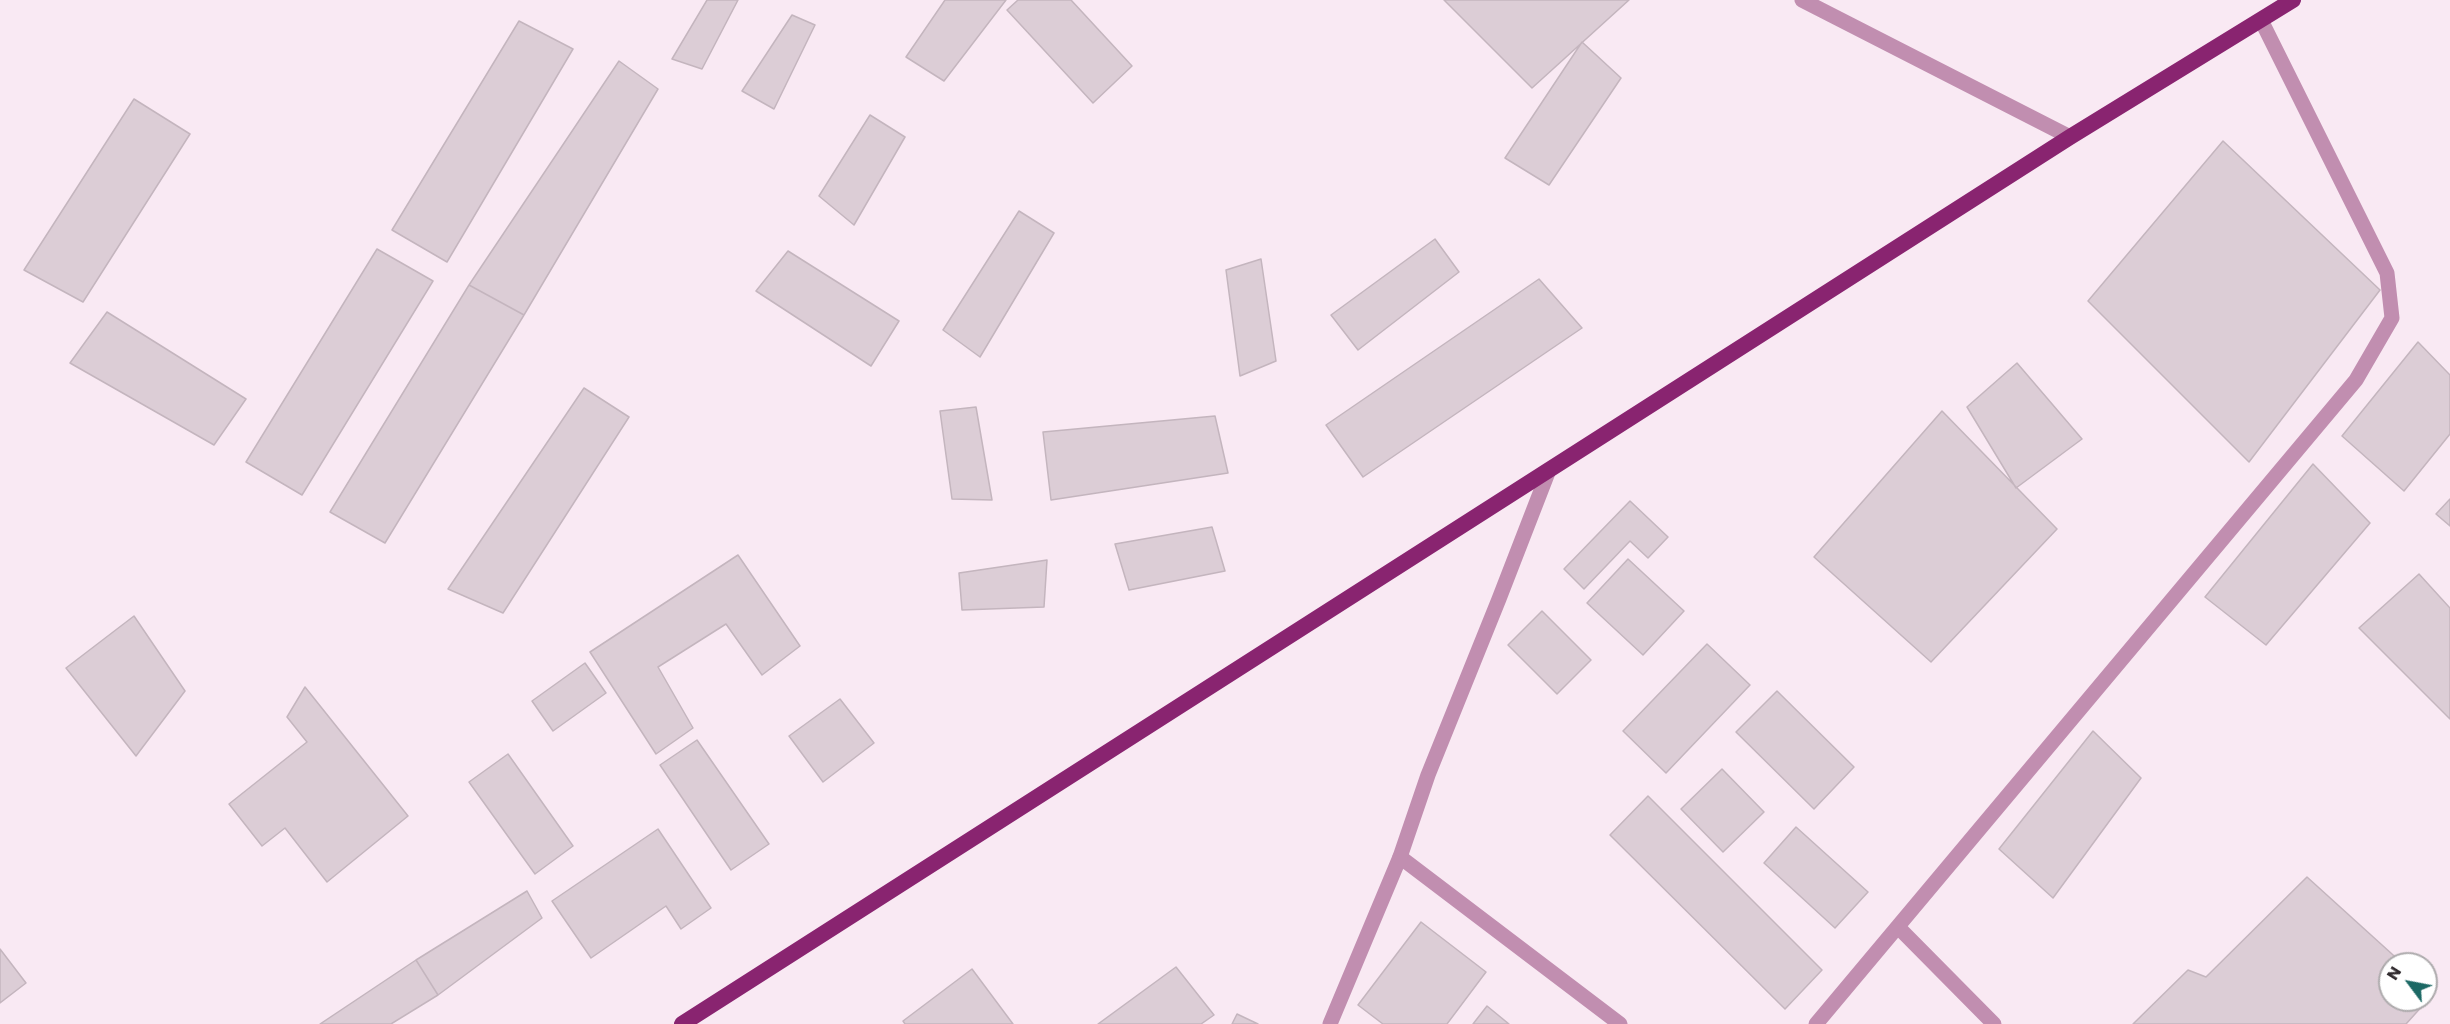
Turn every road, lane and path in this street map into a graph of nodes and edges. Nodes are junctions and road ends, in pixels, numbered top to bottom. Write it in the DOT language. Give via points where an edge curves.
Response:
graph roads {
  1 [pos="1802,0"];
  2 [pos="2293,0"];
  3 [pos="2261,20"];
  4 [pos="2070,137"];
  5 [pos="1549,470"];
  6 [pos="1400,857"];
  7 [pos="1898,927"];
  8 [pos="682,1024"];
  9 [pos="1330,1024"];
  10 [pos="1620,1024"];
  11 [pos="1816,1024"];
  12 [pos="1994,1024"];
  1 -- 4 [label="street"];
  2 -- 3 [label="highway"];
  3 -- 4 [label="highway"];
  3 -- 7 [label="street" via="2387,273 2392,318 2356,380"];
  4 -- 5 [label="highway"];
  5 -- 6 [label="street" via="1428,775"];
  5 -- 8 [label="highway"];
  6 -- 9 [label="street"];
  6 -- 10 [label="street"];
  7 -- 11 [label="street"];
  7 -- 12 [label="street"];
}
